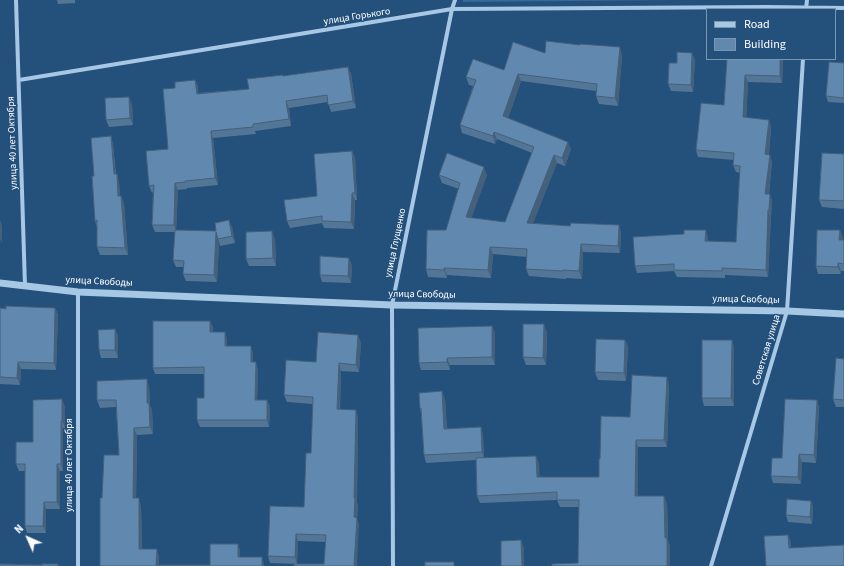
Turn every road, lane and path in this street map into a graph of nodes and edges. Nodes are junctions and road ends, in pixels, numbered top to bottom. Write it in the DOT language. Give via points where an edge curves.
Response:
graph roads {
  1 [pos="16,0"];
  2 [pos="455,0"];
  3 [pos="807,0"];
  4 [pos="706,8"];
  5 [pos="807,8"];
  6 [pos="844,8"];
  7 [pos="452,9"];
  8 [pos="803,60"];
  9 [pos="19,80"];
  10 [pos="0,283"];
  11 [pos="25,286"];
  12 [pos="78,292"];
  13 [pos="392,305"];
  14 [pos="787,311"];
  15 [pos="844,314"];
  16 [pos="78,566"];
  17 [pos="392,566"];
  18 [pos="711,566"];
  1 -- 9 [label="street, улица 40 лет Октября"];
  2 -- 7 [label="street, улица Глущенко"];
  3 -- 5 [label="street"];
  4 -- 7 [label="street, улица Горького"];
  5 -- 6 [label="street, улица Горького"];
  7 -- 9 [label="street, улица Горького"];
  7 -- 13 [label="street, улица Глущенко"];
  8 -- 14 [label="street, Советская улица"];
  9 -- 11 [label="street, улица 40 лет Октября"];
  10 -- 11 [label="street, улица Свободы"];
  11 -- 12 [label="street, улица Свободы"];
  12 -- 13 [label="street, улица Свободы"];
  12 -- 16 [label="street, улица 40 лет Октября"];
  13 -- 14 [label="street, улица Свободы"];
  13 -- 17 [label="street, улица Глущенко"];
  14 -- 15 [label="street, улица Свободы"];
  14 -- 18 [label="street, Советская улица"];
}
